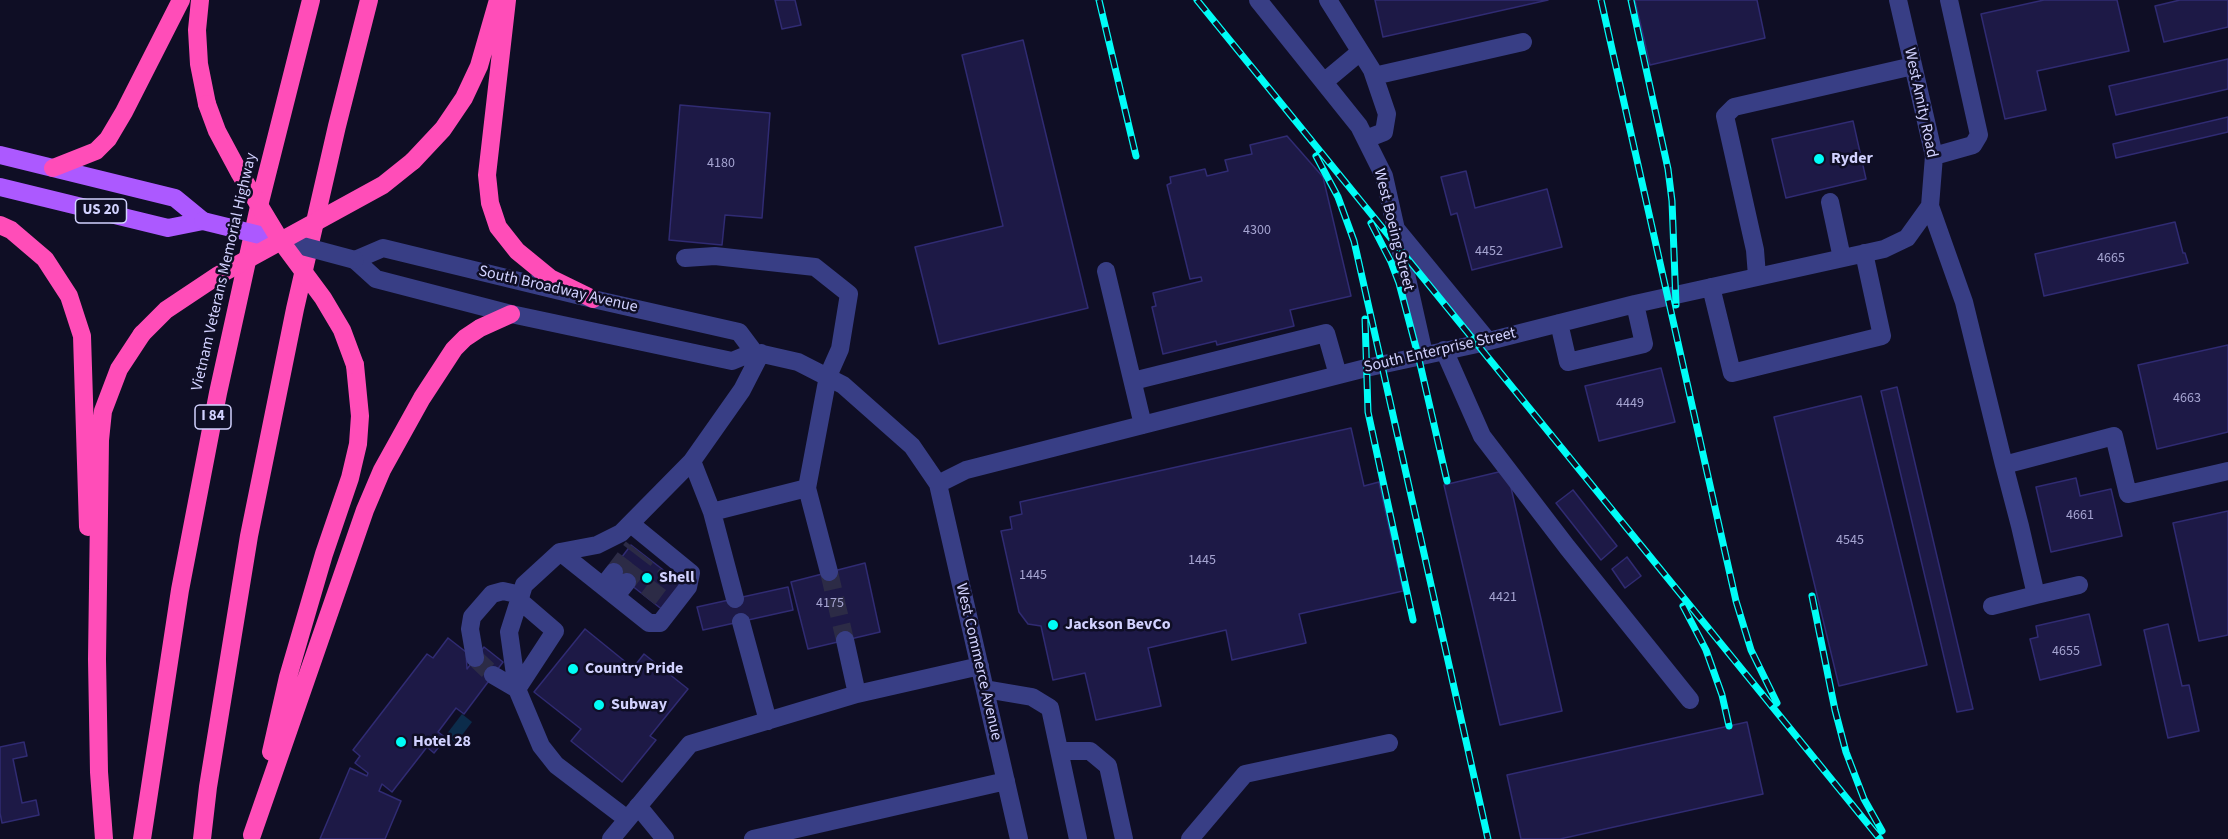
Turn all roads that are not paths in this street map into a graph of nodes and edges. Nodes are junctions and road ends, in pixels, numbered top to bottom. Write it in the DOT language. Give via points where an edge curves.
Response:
graph roads {
  1 [pos="181,0"];
  2 [pos="200,0"];
  3 [pos="311,0"];
  4 [pos="369,0"];
  5 [pos="498,0"];
  6 [pos="507,0"];
  7 [pos="1257,0"];
  8 [pos="1328,0"];
  9 [pos="1899,0"];
  10 [pos="1949,0"];
  11 [pos="1523,42"];
  12 [pos="1360,52"];
  13 [pos="1913,66"];
  14 [pos="1374,76"];
  15 [pos="1324,82"];
  16 [pos="1366,140"];
  17 [pos="0,155"];
  18 [pos="1934,156"];
  19 [pos="53,168"];
  20 [pos="0,187"];
  21 [pos="1830,202"];
  22 [pos="1930,206"];
  23 [pos="203,221"];
  24 [pos="0,225"];
  25 [pos="1394,226"];
  26 [pos="280,240"];
  27 [pos="1864,253"];
  28 [pos="686,258"];
  29 [pos="1842,258"];
  30 [pos="355,260"];
  31 [pos="1106,271"];
  32 [pos="1757,276"];
  33 [pos="1711,287"];
  34 [pos="593,299"];
  35 [pos="1635,304"];
  36 [pos="511,314"];
  37 [pos="1559,323"];
  38 [pos="1488,341"];
  39 [pos="1444,350"];
  40 [pos="757,352"];
  41 [pos="1424,354"];
  42 [pos="1338,375"];
  43 [pos="828,376"];
  44 [pos="1133,381"];
  45 [pos="1143,425"];
  46 [pos="692,461"];
  47 [pos="2004,465"];
  48 [pos="2228,471"];
  49 [pos="938,484"];
  50 [pos="807,488"];
  51 [pos="712,512"];
  52 [pos="642,542"];
  53 [pos="560,552"];
  54 [pos="829,572"];
  55 [pos="2079,585"];
  56 [pos="2036,595"];
  57 [pos="520,597"];
  58 [pos="735,598"];
  59 [pos="1992,606"];
  60 [pos="741,622"];
  61 [pos="845,640"];
  62 [pos="475,658"];
  63 [pos="97,659"];
  64 [pos="980,666"];
  65 [pos="493,675"];
  66 [pos="517,689"];
  67 [pos="985,689"];
  68 [pos="857,694"];
  69 [pos="1689,700"];
  70 [pos="768,721"];
  71 [pos="1389,743"];
  72 [pos="1059,751"];
  73 [pos="1006,781"];
  74 [pos="633,813"];
  75 [pos="252,837"];
  76 [pos="104,839"];
  77 [pos="142,839"];
  78 [pos="202,839"];
  79 [pos="611,839"];
  80 [pos="665,839"];
  81 [pos="753,839"];
  82 [pos="1019,839"];
  83 [pos="1078,839"];
  84 [pos="1124,839"];
  85 [pos="1190,839"];
  1 -- 19 [label="highway" via="108,139 96,151"];
  2 -- 26 [label="highway, bridge" via="196,30 207,104 217,131"];
  3 -- 77 [label="highway, Vietnam Veterans Memorial Highway / I 84" via="263,191 216,404 180,590"];
  4 -- 78 [label="highway" via="297,297 254,513"];
  5 -- 26 [label="highway, bridge" via="479,66 443,129 383,185"];
  6 -- 34 [label="highway" via="487,175 489,203 498,227 517,251 550,278"];
  7 -- 15 [label="street, West Boeing Street"];
  8 -- 12 [label="street"];
  9 -- 13 [label="street, West Amity Road"];
  10 -- 18 [label="street" via="1979,135 1973,145"];
  11 -- 14 [label="street"];
  12 -- 14 [label="street"];
  12 -- 15 [label="street"];
  13 -- 18 [label="street, West Amity Road"];
  13 -- 32 [label="street" via="1734,107 1725,116 1755,250"];
  14 -- 16 [label="street" via="1387,114 1384,132"];
  15 -- 16 [label="street, West Boeing Street"];
  16 -- 25 [label="street, West Boeing Street" via="1384,176"];
  17 -- 19 [label="main road, South Broadway Avenue"];
  18 -- 22 [label="street, West Amity Road"];
  19 -- 23 [label="main road, South Broadway Avenue" via="174,198"];
  20 -- 23 [label="main road, South Broadway Avenue / US 20" via="168,228"];
  21 -- 29 [label="street"];
  22 -- 27 [label="street, South Enterprise Street" via="1907,238"];
  22 -- 47 [label="street" via="1964,302"];
  23 -- 26 [label="main road, South Broadway Avenue, bridge"];
  24 -- 63 [label="highway" via="45,259 69,296 82,336"];
  25 -- 38 [label="street"];
  25 -- 41 [label="street, West Boeing Street"];
  26 -- 30 [label="street, South Broadway Avenue, bridge"];
  26 -- 63 [label="highway, bridge" via="166,310 142,334 119,369 104,411 100,440"];
  26 -- 75 [label="highway, bridge" via="342,330 355,365 360,416 350,478 288,677"];
  27 -- 29 [label="street, South Enterprise Street"];
  27 -- 33 [label="street" via="1882,336 1732,373"];
  28 -- 43 [label="street" via="715,256 815,267 849,294 840,349"];
  29 -- 32 [label="street, South Enterprise Street"];
  30 -- 34 [label="street, South Broadway Avenue" via="383,248"];
  30 -- 36 [label="street, South Broadway Avenue" via="376,279"];
  31 -- 44 [label="street"];
  32 -- 33 [label="street, South Enterprise Street"];
  33 -- 35 [label="street, South Enterprise Street"];
  34 -- 40 [label="street, South Broadway Avenue" via="739,332"];
  35 -- 37 [label="street, South Enterprise Street"];
  35 -- 37 [label="street" via="1644,344 1568,362"];
  36 -- 40 [label="street, South Broadway Avenue" via="732,361"];
  36 -- 75 [label="highway" via="480,328 454,349 382,470"];
  37 -- 38 [label="street, South Enterprise Street"];
  38 -- 39 [label="street, South Enterprise Street"];
  39 -- 41 [label="street, South Enterprise Street"];
  39 -- 69 [label="street" via="1482,436"];
  40 -- 43 [label="street, South Broadway Avenue" via="798,362"];
  40 -- 46 [label="street" via="742,390"];
  41 -- 42 [label="street, South Enterprise Street"];
  42 -- 44 [label="street" via="1326,333"];
  42 -- 45 [label="street, South Enterprise Street"];
  43 -- 49 [label="street, South Broadway Avenue" via="912,446"];
  43 -- 50 [label="street"];
  44 -- 45 [label="street"];
  45 -- 49 [label="street, South Enterprise Street" via="966,470"];
  46 -- 51 [label="street"];
  46 -- 52 [label="street"];
  47 -- 48 [label="street" via="2114,436 2128,494"];
  47 -- 56 [label="street"];
  49 -- 64 [label="street, West Commerce Avenue"];
  50 -- 51 [label="street"];
  50 -- 54 [label="street"];
  51 -- 58 [label="street"];
  52 -- 53 [label="street" via="621,533 597,545"];
  52 -- 53 [label="street" via="672,568 690,573 688,587 660,623 649,623 643,606 615,584"];
  53 -- 57 [label="street" via="524,585"];
  55 -- 56 [label="street"];
  56 -- 59 [label="street"];
  57 -- 62 [label="street" via="503,591 492,594 472,617"];
  57 -- 66 [label="street" via="509,632"];
  57 -- 66 [label="street" via="555,631"];
  60 -- 70 [label="street"];
  61 -- 68 [label="street"];
  63 -- 76 [label="highway"];
  64 -- 67 [label="street, West Commerce Avenue"];
  64 -- 68 [label="street"];
  65 -- 66 [label="street"];
  66 -- 74 [label="street" via="541,746 556,765"];
  67 -- 72 [label="street" via="1032,697 1050,708"];
  67 -- 73 [label="street, West Commerce Avenue"];
  68 -- 70 [label="street"];
  70 -- 74 [label="street" via="690,744"];
  71 -- 85 [label="street" via="1245,774"];
  72 -- 83 [label="street"];
  72 -- 84 [label="street" via="1090,751 1108,766"];
  73 -- 81 [label="street"];
  73 -- 82 [label="street, West Commerce Avenue"];
  74 -- 79 [label="street"];
  74 -- 80 [label="street"];
}
